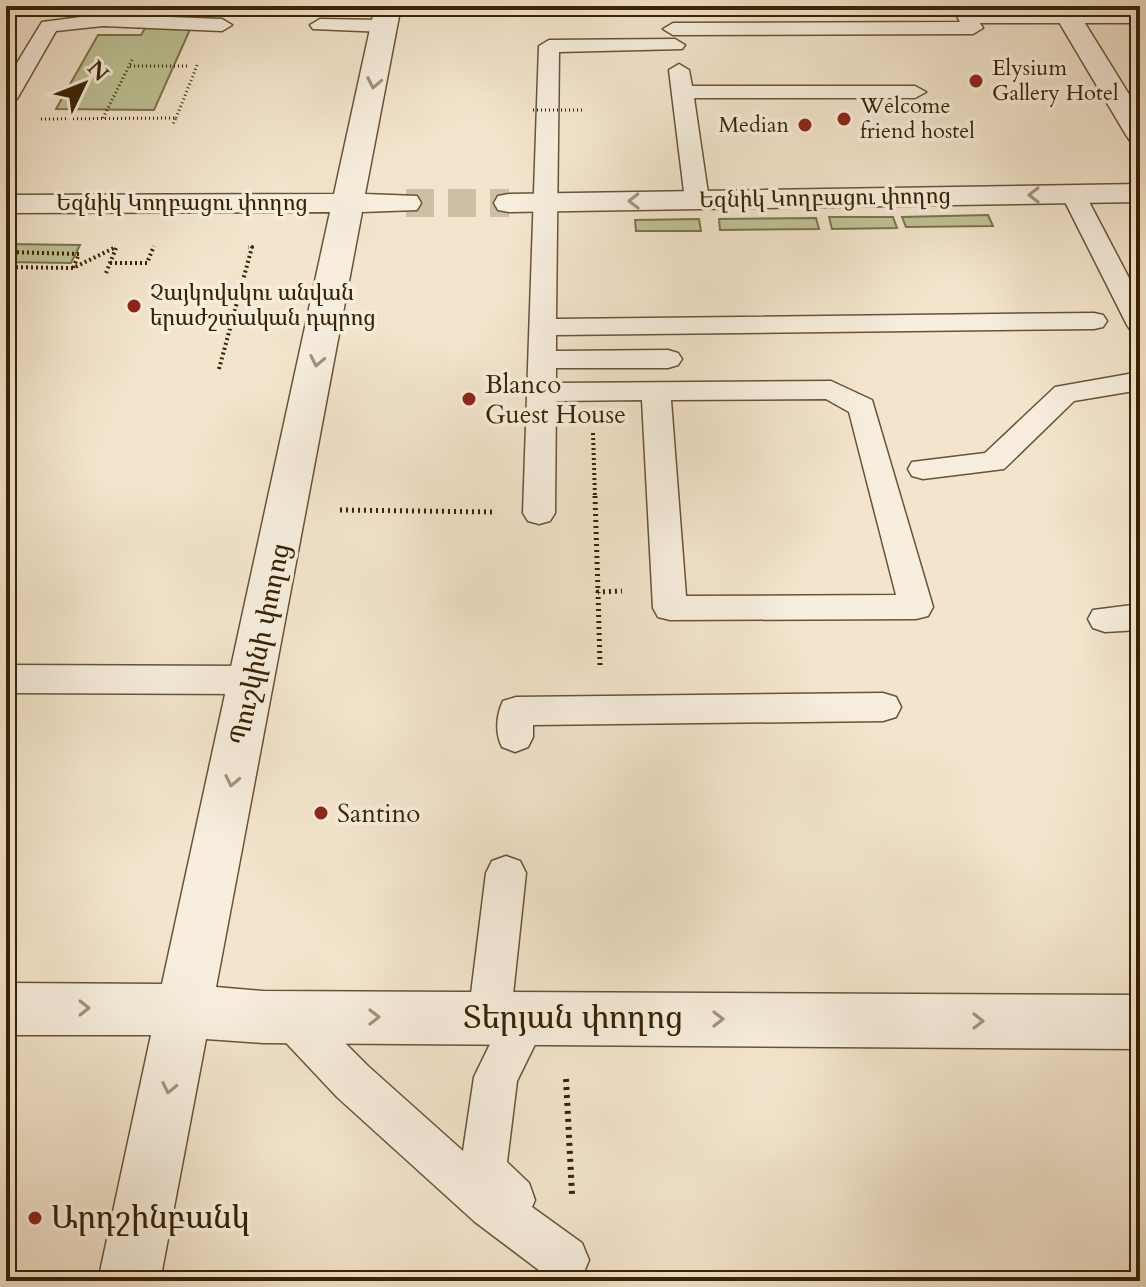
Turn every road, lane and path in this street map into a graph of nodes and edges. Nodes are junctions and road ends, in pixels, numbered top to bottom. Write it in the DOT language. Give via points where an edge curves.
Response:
graph roads {
  1 [pos="670,6"];
  2 [pos="965,11"];
  3 [pos="106,13"];
  4 [pos="387,16"];
  5 [pos="1069,17"];
  6 [pos="1140,17"];
  7 [pos="217,25"];
  8 [pos="320,25"];
  9 [pos="674,37"];
  10 [pos="134,55"];
  11 [pos="129,66"];
  12 [pos="197,66"];
  13 [pos="682,92"];
  14 [pos="915,92"];
  15 [pos="6,99"];
  16 [pos="533,110"];
  17 [pos="583,110"];
  18 [pos="103,118"];
  19 [pos="176,118"];
  20 [pos="34,119"];
  21 [pos="173,124"];
  22 [pos="1140,135"];
  23 [pos="1140,193"];
  24 [pos="1073,194"];
  25 [pos="697,200"];
  26 [pos="350,203"];
  27 [pos="406,203"];
  28 [pos="509,203"];
  29 [pos="544,203"];
  30 [pos="6,204"];
  31 [pos="117,246"];
  32 [pos="163,246"];
  33 [pos="239,247"];
  34 [pos="6,252"];
  35 [pos="113,255"];
  36 [pos="110,263"];
  37 [pos="6,267"];
  38 [pos="73,268"];
  39 [pos="106,273"];
  40 [pos="1094,321"];
  41 [pos="1140,325"];
  42 [pos="541,327"];
  43 [pos="668,359"];
  44 [pos="541,360"];
  45 [pos="219,369"];
  46 [pos="1140,381"];
  47 [pos="540,392"];
  48 [pos="591,392"];
  49 [pos="656,392"];
  50 [pos="923,469"];
  51 [pos="335,510"];
  52 [pos="539,513"];
  53 [pos="598,592"];
  54 [pos="598,610"];
  55 [pos="1140,617"];
  56 [pos="1105,619"];
  57 [pos="600,648"];
  58 [pos="6,679"];
  59 [pos="252,680"];
  60 [pos="883,707"];
  61 [pos="515,737"];
  62 [pos="506,873"];
  63 [pos="6,1009"];
  64 [pos="184,1011"];
  65 [pos="289,1016"];
  66 [pos="508,1018"];
  67 [pos="1140,1022"];
  68 [pos="566,1079"];
  69 [pos="572,1197"];
  70 [pos="129,1281"];
  1 -- 9 [label="lane"];
  2 -- 5 [label="lane"];
  2 -- 9 [label="lane" via="973,28"];
  3 -- 7 [label="lane"];
  3 -- 15 [label="lane" via="49,26"];
  4 -- 8 [label="lane"];
  4 -- 26 [label="street, Պուշկինի փողոց, one-way"];
  5 -- 6 [label="lane"];
  5 -- 22 [label="street"];
  7 -- 12 [label="path"];
  9 -- 13 [label="lane"];
  9 -- 29 [label="lane" via="549,46"];
  10 -- 11 [label="path"];
  11 -- 12 [label="path"];
  11 -- 18 [label="path"];
  12 -- 19 [label="path"];
  13 -- 14 [label="lane"];
  13 -- 25 [label="lane"];
  16 -- 17 [label="path, bridge"];
  18 -- 19 [label="path"];
  18 -- 20 [label="path"];
  19 -- 21 [label="path"];
  23 -- 24 [label="street, Եզնիկ Կողբացու փողոց"];
  24 -- 25 [label="street, Եզնիկ Կողբացու փողոց, one-way"];
  24 -- 41 [label="lane"];
  25 -- 29 [label="street, Եզնիկ Կողբացու փողոց, one-way"];
  26 -- 27 [label="street, Եզնիկ Կողբացու փողոց"];
  26 -- 30 [label="street, Եզնիկ Կողբացու փողոց"];
  26 -- 59 [label="street, Պուշկինի փողոց, one-way"];
  28 -- 29 [label="street, Եզնիկ Կողբացու փողոց"];
  29 -- 42 [label="lane"];
  31 -- 38 [label="path"];
  32 -- 36 [label="path" via="154,246 147,263"];
  33 -- 45 [label="path" via="252,247"];
  34 -- 38 [label="path" via="79,254"];
  35 -- 36 [label="path"];
  36 -- 39 [label="path"];
  37 -- 38 [label="path"];
  40 -- 42 [label="lane"];
  42 -- 44 [label="lane"];
  43 -- 44 [label="lane"];
  44 -- 47 [label="lane"];
  46 -- 50 [label="lane" via="1065,393 993,462"];
  47 -- 48 [label="lane"];
  47 -- 52 [label="lane"];
  48 -- 49 [label="lane"];
  48 -- 53 [label="path"];
  49 -- 49 [label="lane" via="670,608 916,607 862,407 831,390"];
  51 -- 52 [label="path"];
  54 -- 57 [label="path"];
  55 -- 56 [label="lane"];
  58 -- 59 [label="lane"];
  59 -- 64 [label="street, Պուշկինի փողոց, one-way"];
  60 -- 61 [label="lane" via="516,711"];
  62 -- 66 [label="lane"];
  63 -- 64 [label="street, Տերյան փողոց, one-way"];
  64 -- 65 [label="street, Տերյան փողոց"];
  64 -- 70 [label="street, Պուշկինի փողոց, one-way"];
  65 -- 66 [label="street, Տերյան փողոց, one-way"];
  65 -- 66 [label="lane" via="342,1073 517,1227 565,1260 483,1170"];
  66 -- 67 [label="street, Տերյան փողոց, one-way"];
  68 -- 69 [label="path"];
}
